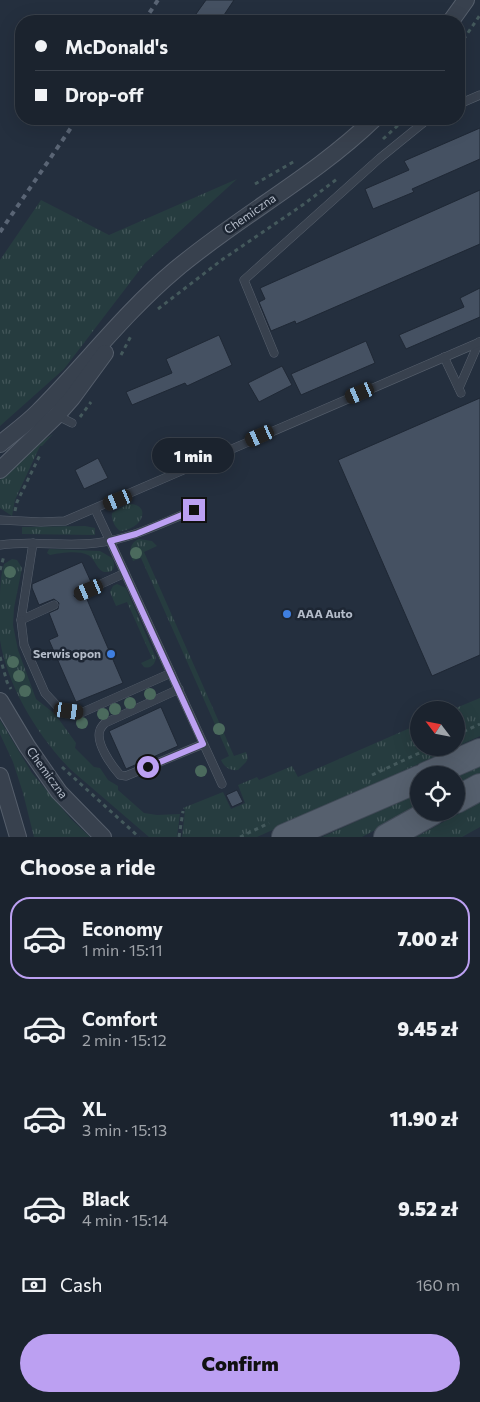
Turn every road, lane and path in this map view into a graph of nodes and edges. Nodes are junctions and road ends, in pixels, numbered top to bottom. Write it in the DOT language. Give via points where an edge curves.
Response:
graph roads {
  1 [pos="466,0"];
  2 [pos="455,15"];
  3 [pos="480,15"];
  4 [pos="465,37"];
  5 [pos="480,94"];
  6 [pos="465,101"];
  7 [pos="367,125"];
  8 [pos="398,125"];
  9 [pos="421,125"];
  10 [pos="376,145"];
  11 [pos="341,176"];
  12 [pos="155,311"];
  13 [pos="132,323"];
  14 [pos="480,342"];
  15 [pos="274,353"];
  16 [pos="444,357"];
  17 [pos="117,362"];
  18 [pos="92,401"];
  19 [pos="36,413"];
  20 [pos="57,415"];
  21 [pos="72,424"];
  22 [pos="0,444"];
  23 [pos="44,446"];
  24 [pos="0,470"];
  25 [pos="95,509"];
  26 [pos="194,510"];
  27 [pos="15,513"];
  28 [pos="0,520"];
  29 [pos="110,541"];
  30 [pos="33,543"];
  31 [pos="0,545"];
  32 [pos="4,554"];
  33 [pos="0,570"];
  34 [pos="125,574"];
  35 [pos="79,594"];
  36 [pos="54,605"];
  37 [pos="21,620"];
  38 [pos="0,657"];
  39 [pos="171,673"];
  40 [pos="178,689"];
  41 [pos="6,695"];
  42 [pos="480,724"];
  43 [pos="465,731"];
  44 [pos="203,744"];
  45 [pos="480,752"];
  46 [pos="59,764"];
  47 [pos="448,766"];
  48 [pos="0,776"];
  49 [pos="410,783"];
  50 [pos="222,784"];
  51 [pos="480,787"];
  52 [pos="465,795"];
  53 [pos="183,811"];
  54 [pos="416,821"];
  55 [pos="18,837"];
  56 [pos="103,837"];
  57 [pos="139,837"];
  58 [pos="180,837"];
  59 [pos="284,837"];
  60 [pos="387,837"];
  1 -- 2 [label="street"];
  3 -- 4 [label="path"];
  5 -- 6 [label="lane"];
  7 -- 13 [label="street, Chemiczna" via="334,155 204,246 173,272"];
  8 -- 10 [label="path"];
  9 -- 15 [label="lane" via="244,280"];
  11 -- 12 [label="path" via="223,258"];
  13 -- 17 [label="path"];
  13 -- 19 [label="street, Chemiczna"];
  13 -- 20 [label="street, Chemiczna"];
  14 -- 16 [label="lane"];
  14 -- 16 [label="lane" via="460,390"];
  16 -- 25 [label="lane"];
  18 -- 21 [label="path"];
  19 -- 20 [label="lane"];
  19 -- 22 [label="street, Chemiczna"];
  20 -- 21 [label="lane"];
  20 -- 24 [label="street, Chemiczna"];
  23 -- 27 [label="path" via="17,502"];
  25 -- 28 [label="lane" via="65,521"];
  25 -- 29 [label="lane"];
  26 -- 29 [label="lane"];
  29 -- 30 [label="lane"];
  29 -- 34 [label="lane"];
  30 -- 31 [label="lane"];
  30 -- 37 [label="lane"];
  32 -- 33 [label="path"];
  34 -- 35 [label="lane"];
  34 -- 39 [label="lane"];
  36 -- 37 [label="lane"];
  37 -- 39 [label="lane" via="24,645 45,693 59,708 81,713"];
  38 -- 41 [label="path" via="7,682"];
  39 -- 40 [label="lane"];
  40 -- 44 [label="lane"];
  40 -- 44 [label="lane" via="105,723 100,730 100,738 107,758 120,775 126,776"];
  41 -- 56 [label="street, Chemiczna" via="27,746 59,792"];
  42 -- 43 [label="path"];
  44 -- 50 [label="lane"];
  45 -- 47 [label="main road"];
  46 -- 57 [label="path"];
  48 -- 55 [label="street"];
  49 -- 59 [label="main road"];
  51 -- 52 [label="main road"];
  53 -- 58 [label="path"];
  54 -- 60 [label="main road"];
}
